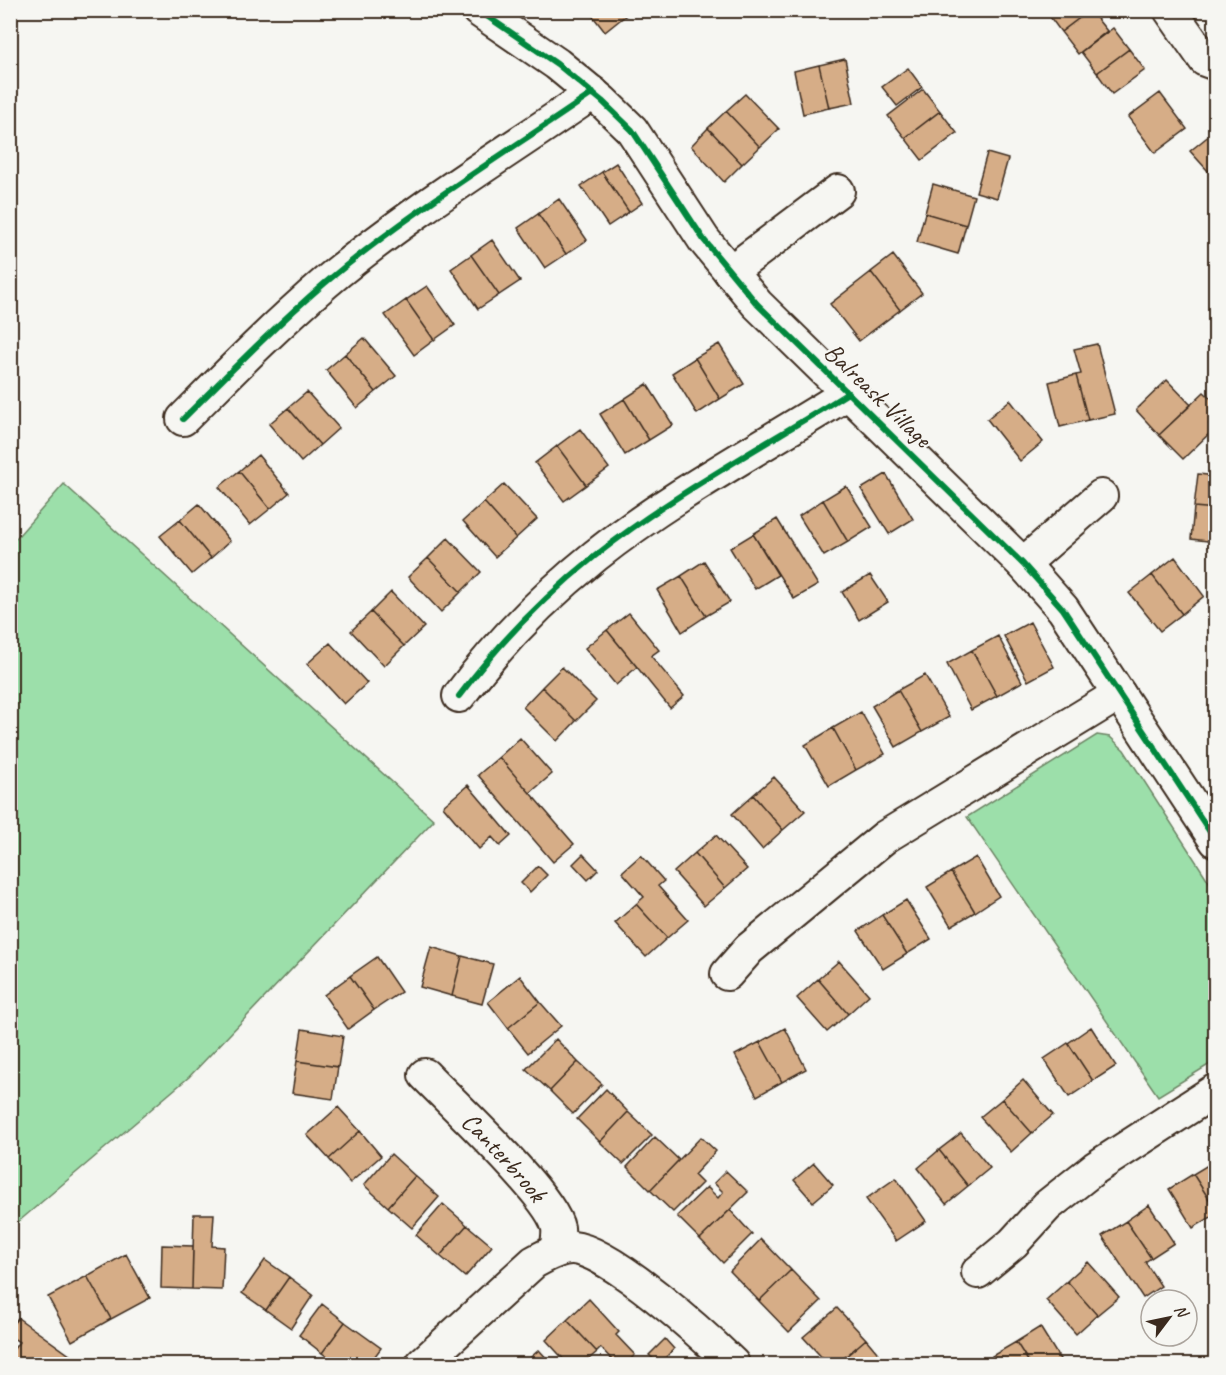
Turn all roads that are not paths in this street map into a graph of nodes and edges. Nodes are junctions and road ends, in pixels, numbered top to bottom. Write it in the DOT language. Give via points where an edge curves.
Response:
graph roads {
  1 [pos="478,10"];
  2 [pos="1170,10"];
  3 [pos="1215,64"];
  4 [pos="593,93"];
  5 [pos="838,191"];
  6 [pos="730,272"];
  7 [pos="848,393"];
  8 [pos="183,419"];
  9 [pos="1101,496"];
  10 [pos="1023,564"];
  11 [pos="1119,694"];
  12 [pos="459,696"];
  13 [pos="1215,841"];
  14 [pos="727,974"];
  15 [pos="425,1075"];
  16 [pos="1215,1090"];
  17 [pos="556,1251"];
  18 [pos="978,1272"];
  19 [pos="422,1365"];
  20 [pos="733,1365"];
  1 -- 4 [label="street, Balreask Village"];
  2 -- 3 [label="street" via="1205,60"];
  4 -- 6 [label="street, Balreask Village" via="632,130 704,240"];
  4 -- 8 [label="street" via="377,241 249,352"];
  5 -- 6 [label="street"];
  6 -- 7 [label="street, Balreask Village" via="757,304"];
  7 -- 10 [label="street, Balreask Village"];
  7 -- 12 [label="street" via="665,507 596,556 488,657"];
  9 -- 10 [label="street"];
  10 -- 11 [label="street, Balreask Village" via="1063,609"];
  11 -- 13 [label="street, Balreask Village"];
  11 -- 14 [label="street" via="885,837 749,949"];
  15 -- 17 [label="street, Canterbrook" via="550,1209 558,1229"];
  16 -- 18 [label="street" via="1095,1168 1047,1206 1013,1244"];
  17 -- 19 [label="street" via="534,1263 496,1294"];
  17 -- 20 [label="street" via="572,1248 595,1254 639,1285"];
}
